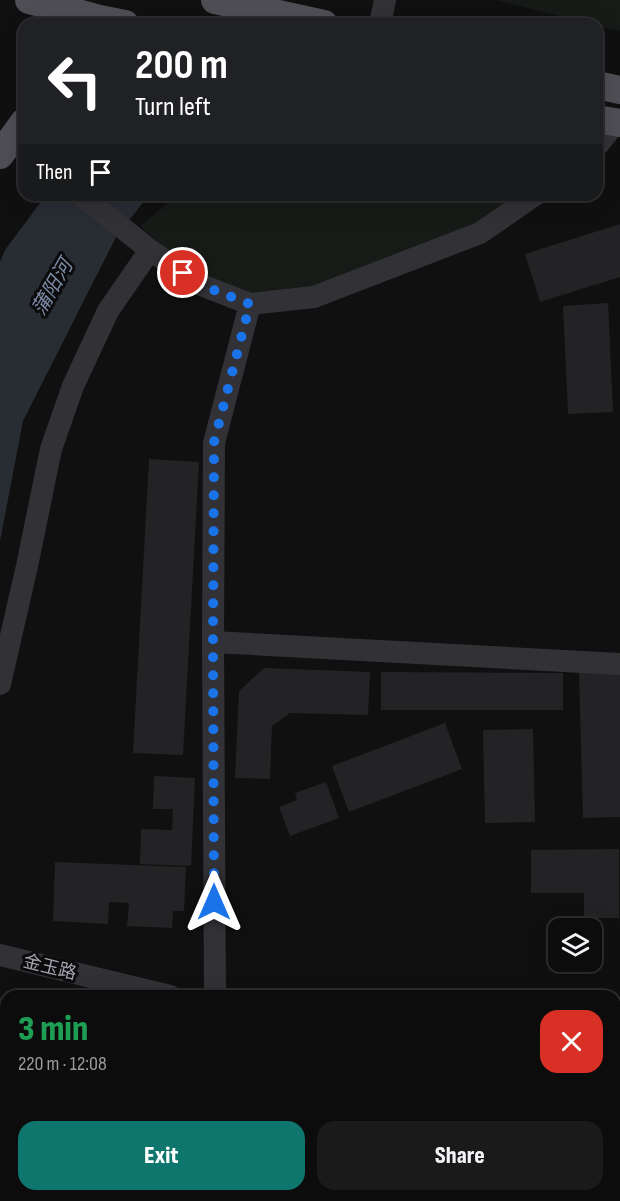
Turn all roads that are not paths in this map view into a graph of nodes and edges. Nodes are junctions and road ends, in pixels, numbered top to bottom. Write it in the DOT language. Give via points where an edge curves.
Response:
graph roads {
  1 [pos="29,0"];
  2 [pos="214,0"];
  3 [pos="385,0"];
  4 [pos="107,17"];
  5 [pos="296,18"];
  6 [pos="381,18"];
  7 [pos="603,86"];
  8 [pos="620,90"];
  9 [pos="611,121"];
  10 [pos="603,135"];
  11 [pos="89,201"];
  12 [pos="526,201"];
  13 [pos="150,250"];
  14 [pos="250,304"];
  15 [pos="213,642"];
  16 [pos="620,664"];
  17 [pos="0,684"];
  18 [pos="0,955"];
  19 [pos="145,990"];
  20 [pos="215,990"];
  1 -- 4 [label="main road"];
  2 -- 5 [label="main road"];
  3 -- 6 [label="street"];
  7 -- 8 [label="main road"];
  9 -- 10 [label="street"];
  11 -- 13 [label="street"];
  12 -- 14 [label="street" via="480,233 325,293"];
  13 -- 14 [label="street" via="201,285"];
  13 -- 17 [label="street" via="108,311 73,386 51,449"];
  14 -- 15 [label="street" via="214,442"];
  15 -- 16 [label="street"];
  15 -- 20 [label="street"];
  18 -- 19 [label="street, 金玉路"];
}
